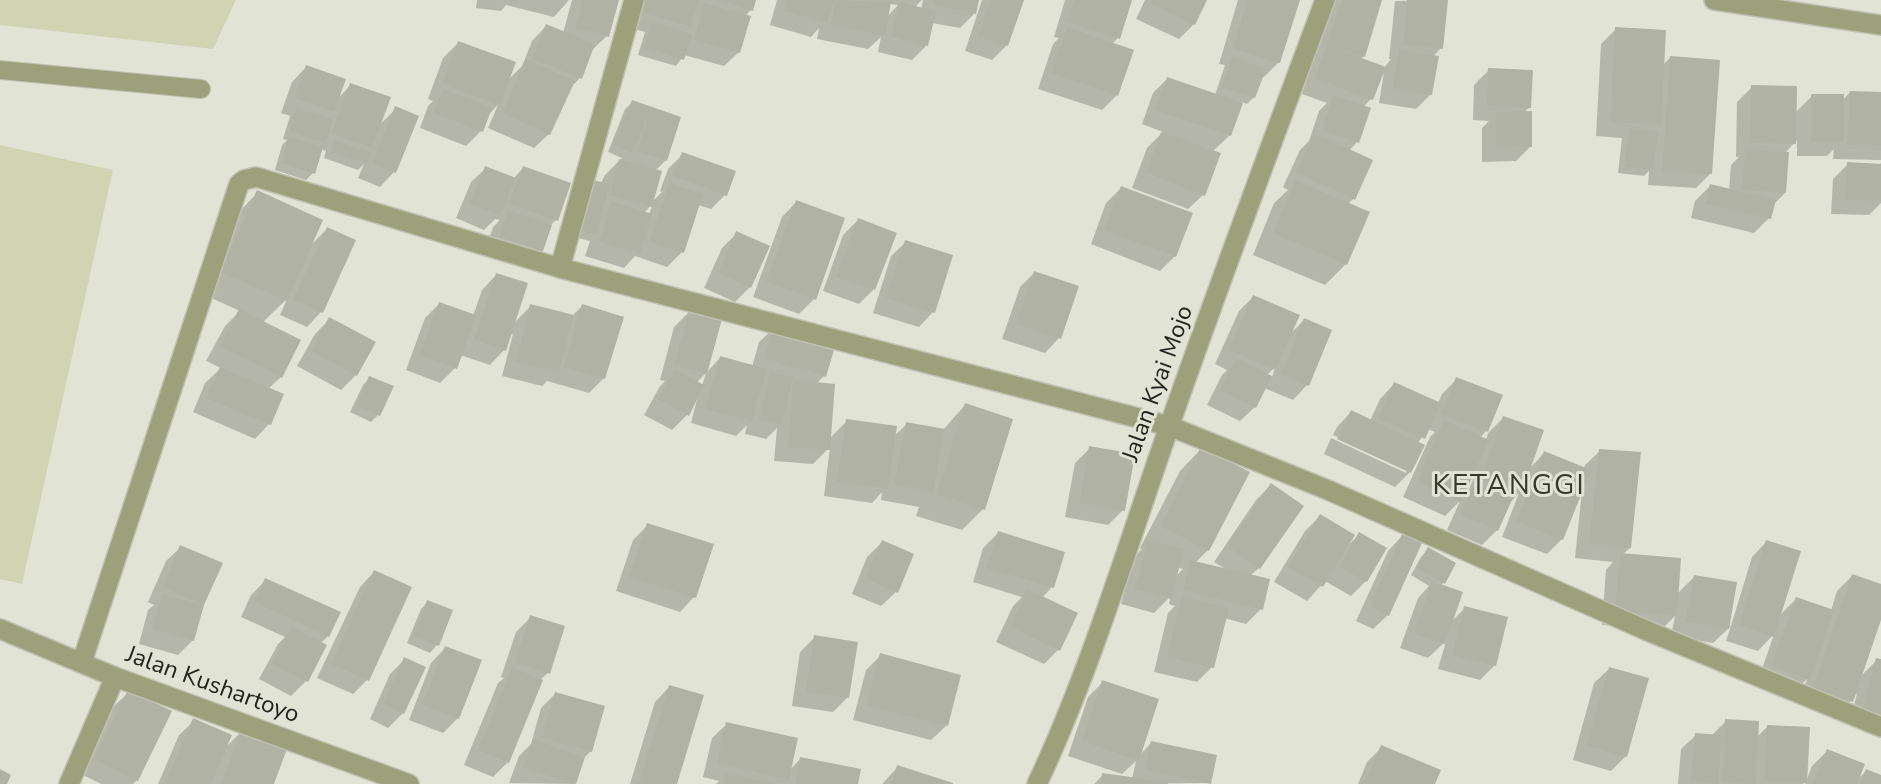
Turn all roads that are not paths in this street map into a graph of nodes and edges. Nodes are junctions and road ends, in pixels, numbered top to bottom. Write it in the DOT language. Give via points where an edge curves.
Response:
graph roads {
  1 [pos="634,0"];
  2 [pos="1325,0"];
  3 [pos="1714,0"];
  4 [pos="1881,25"];
  5 [pos="0,70"];
  6 [pos="201,89"];
  7 [pos="560,268"];
  8 [pos="1169,426"];
  9 [pos="0,629"];
  10 [pos="82,662"];
  11 [pos="115,677"];
  12 [pos="1881,727"];
  13 [pos="69,784"];
  14 [pos="409,784"];
  15 [pos="1037,784"];
  1 -- 7 [label="street"];
  2 -- 8 [label="street, Jalan Kyai Mojo"];
  3 -- 4 [label="street"];
  5 -- 6 [label="lane"];
  7 -- 8 [label="street"];
  7 -- 10 [label="street" via="256,177 239,184"];
  8 -- 12 [label="street"];
  8 -- 15 [label="street, Jalan Kyai Mojo" via="1098,638"];
  9 -- 10 [label="street, Jalan Kushartoyo"];
  10 -- 11 [label="street, Jalan Kushartoyo"];
  11 -- 13 [label="street"];
  11 -- 14 [label="street, Jalan Kushartoyo"];
}
